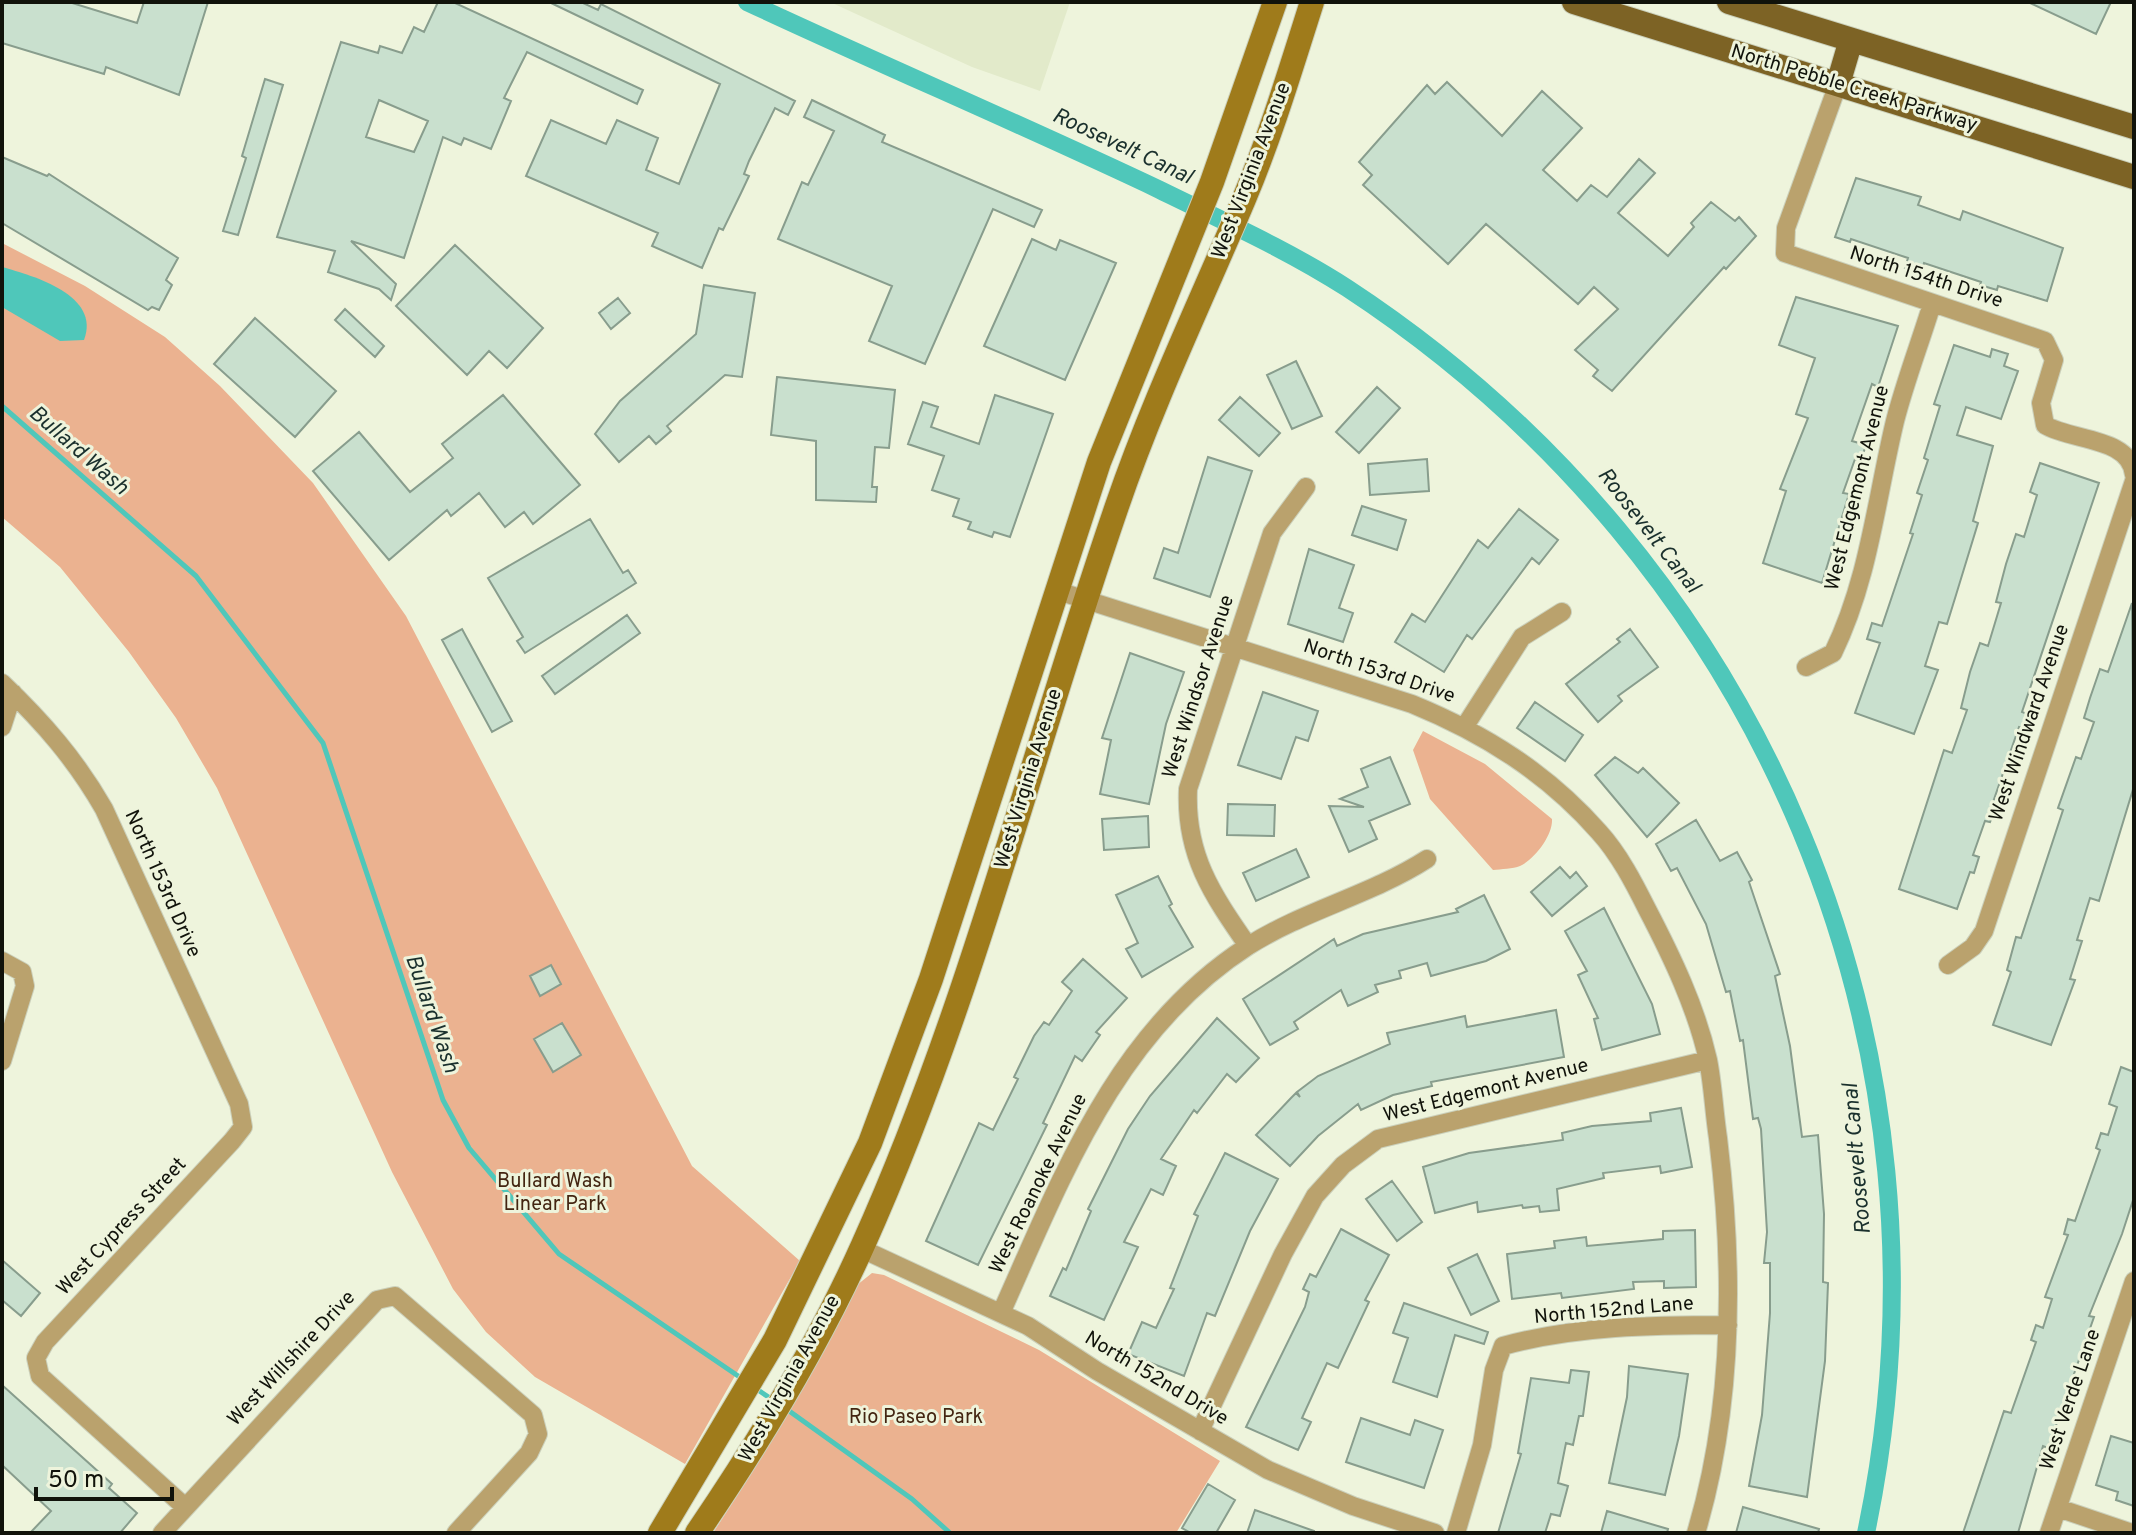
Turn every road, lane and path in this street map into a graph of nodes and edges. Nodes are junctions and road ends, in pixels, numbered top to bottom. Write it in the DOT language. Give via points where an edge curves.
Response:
graph roads {
  1 [pos="1275,2"];
  2 [pos="1312,2"];
  3 [pos="1574,2"];
  4 [pos="1729,2"];
  5 [pos="1851,40"];
  6 [pos="1838,84"];
  7 [pos="2134,127"];
  8 [pos="2134,177"];
  9 [pos="1932,304"];
  10 [pos="2127,457"];
  11 [pos="2134,478"];
  12 [pos="1306,487"];
  13 [pos="1055,590"];
  14 [pos="1086,600"];
  15 [pos="1562,612"];
  16 [pos="1234,646"];
  17 [pos="1806,667"];
  18 [pos="7,688"];
  19 [pos="1465,726"];
  20 [pos="2,727"];
  21 [pos="1427,859"];
  22 [pos="1248,946"];
  23 [pos="2,961"];
  24 [pos="1948,965"];
  25 [pos="1708,1060"];
  26 [pos="2,1061"];
  27 [pos="243,1127"];
  28 [pos="862,1249"];
  29 [pos="2134,1281"];
  30 [pos="1001,1313"];
  31 [pos="2128,1316"];
  32 [pos="1728,1325"];
  33 [pos="1200,1431"];
  34 [pos="185,1507"];
  35 [pos="2058,1508"];
  36 [pos="162,1533"];
  37 [pos="456,1533"];
  38 [pos="660,1533"];
  39 [pos="697,1533"];
  40 [pos="1435,1533"];
  41 [pos="1456,1533"];
  42 [pos="1696,1533"];
  43 [pos="2049,1533"];
  44 [pos="2132,1533"];
  1 -- 13 [label="main road, West Virginia Avenue" via="1212,182 1112,427"];
  2 -- 14 [label="main road, West Virginia Avenue" via="1245,197 1138,447"];
  3 -- 6 [label="main road, North Pebble Creek Parkway"];
  4 -- 5 [label="main road"];
  5 -- 6 [label="main road"];
  5 -- 7 [label="main road"];
  6 -- 8 [label="main road, North Pebble Creek Parkway"];
  6 -- 9 [label="street, North 154th Drive" via="1786,228 1785,253"];
  9 -- 10 [label="street, North 154th Drive" via="2037,337 2054,360 2041,403 2045,425"];
  9 -- 17 [label="street, West Edgemont Avenue" via="1895,420 1861,579 1833,653"];
  10 -- 11 [label="street, West Windward Avenue"];
  11 -- 24 [label="street, West Windward Avenue" via="1984,931 1973,947"];
  12 -- 16 [label="street, West Windsor Avenue" via="1272,533"];
  13 -- 14 [label="street, North 153rd Drive"];
  13 -- 38 [label="main road, West Virginia Avenue" via="891,1091 775,1340"];
  14 -- 16 [label="street, North 153rd Drive"];
  14 -- 28 [label="main road, West Virginia Avenue" via="962,993"];
  15 -- 19 [label="street" via="1522,637"];
  16 -- 19 [label="street, North 153rd Drive"];
  16 -- 22 [label="street, West Windsor Avenue" via="1188,789 1187,817 1208,888"];
  18 -- 20 [label="street"];
  18 -- 27 [label="street, North 153rd Drive" via="79,766 104,809 239,1104"];
  19 -- 25 [label="street, North 153rd Drive" via="1525,762 1602,834 1665,942"];
  21 -- 22 [label="street, West Roanoke Avenue"];
  22 -- 30 [label="street, West Roanoke Avenue" via="1170,1012 1125,1064 1085,1130"];
  23 -- 26 [label="street" via="22,972 25,986"];
  25 -- 32 [label="street" via="1729,1251"];
  25 -- 33 [label="street, West Edgemont Avenue" via="1378,1139 1343,1165 1315,1196"];
  27 -- 34 [label="street, West Cypress Street" via="36,1358 40,1376"];
  28 -- 30 [label="street, North 152nd Drive"];
  28 -- 39 [label="main road, West Virginia Avenue" via="756,1446"];
  29 -- 31 [label="street, West Verde Lane"];
  30 -- 33 [label="street, North 152nd Drive"];
  31 -- 35 [label="street, West Verde Lane"];
  32 -- 41 [label="street, North 152nd Lane" via="1623,1328 1503,1346"];
  32 -- 42 [label="street" via="1718,1435"];
  33 -- 40 [label="street, North 152nd Drive" via="1268,1470"];
  34 -- 36 [label="street, West Willshire Drive"];
  34 -- 37 [label="street, West Willshire Drive" via="377,1300 395,1296 533,1415 538,1434 529,1453"];
  35 -- 43 [label="street, West Verde Lane"];
  35 -- 44 [label="street"];
}
